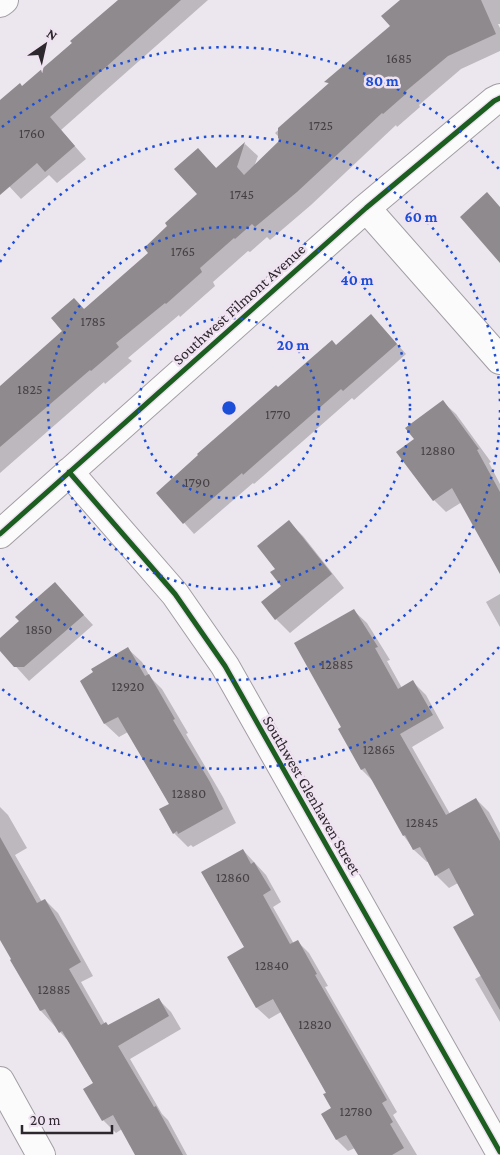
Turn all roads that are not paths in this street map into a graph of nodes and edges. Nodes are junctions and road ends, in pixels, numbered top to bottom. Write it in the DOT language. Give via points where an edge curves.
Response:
graph roads {
  1 [pos="4,0"];
  2 [pos="0,3"];
  3 [pos="500,98"];
  4 [pos="366,208"];
  5 [pos="500,360"];
  6 [pos="69,472"];
  7 [pos="0,534"];
  8 [pos="0,1082"];
  9 [pos="500,1152"];
  10 [pos="41,1155"];
  1 -- 2 [label="street"];
  3 -- 4 [label="street, Southwest Filmont Avenue"];
  4 -- 5 [label="street"];
  4 -- 6 [label="street, Southwest Filmont Avenue"];
  6 -- 7 [label="street, Southwest Filmont Avenue"];
  6 -- 9 [label="street, Southwest Glenhaven Street" via="175,594 225,666"];
  8 -- 10 [label="street"];
}
